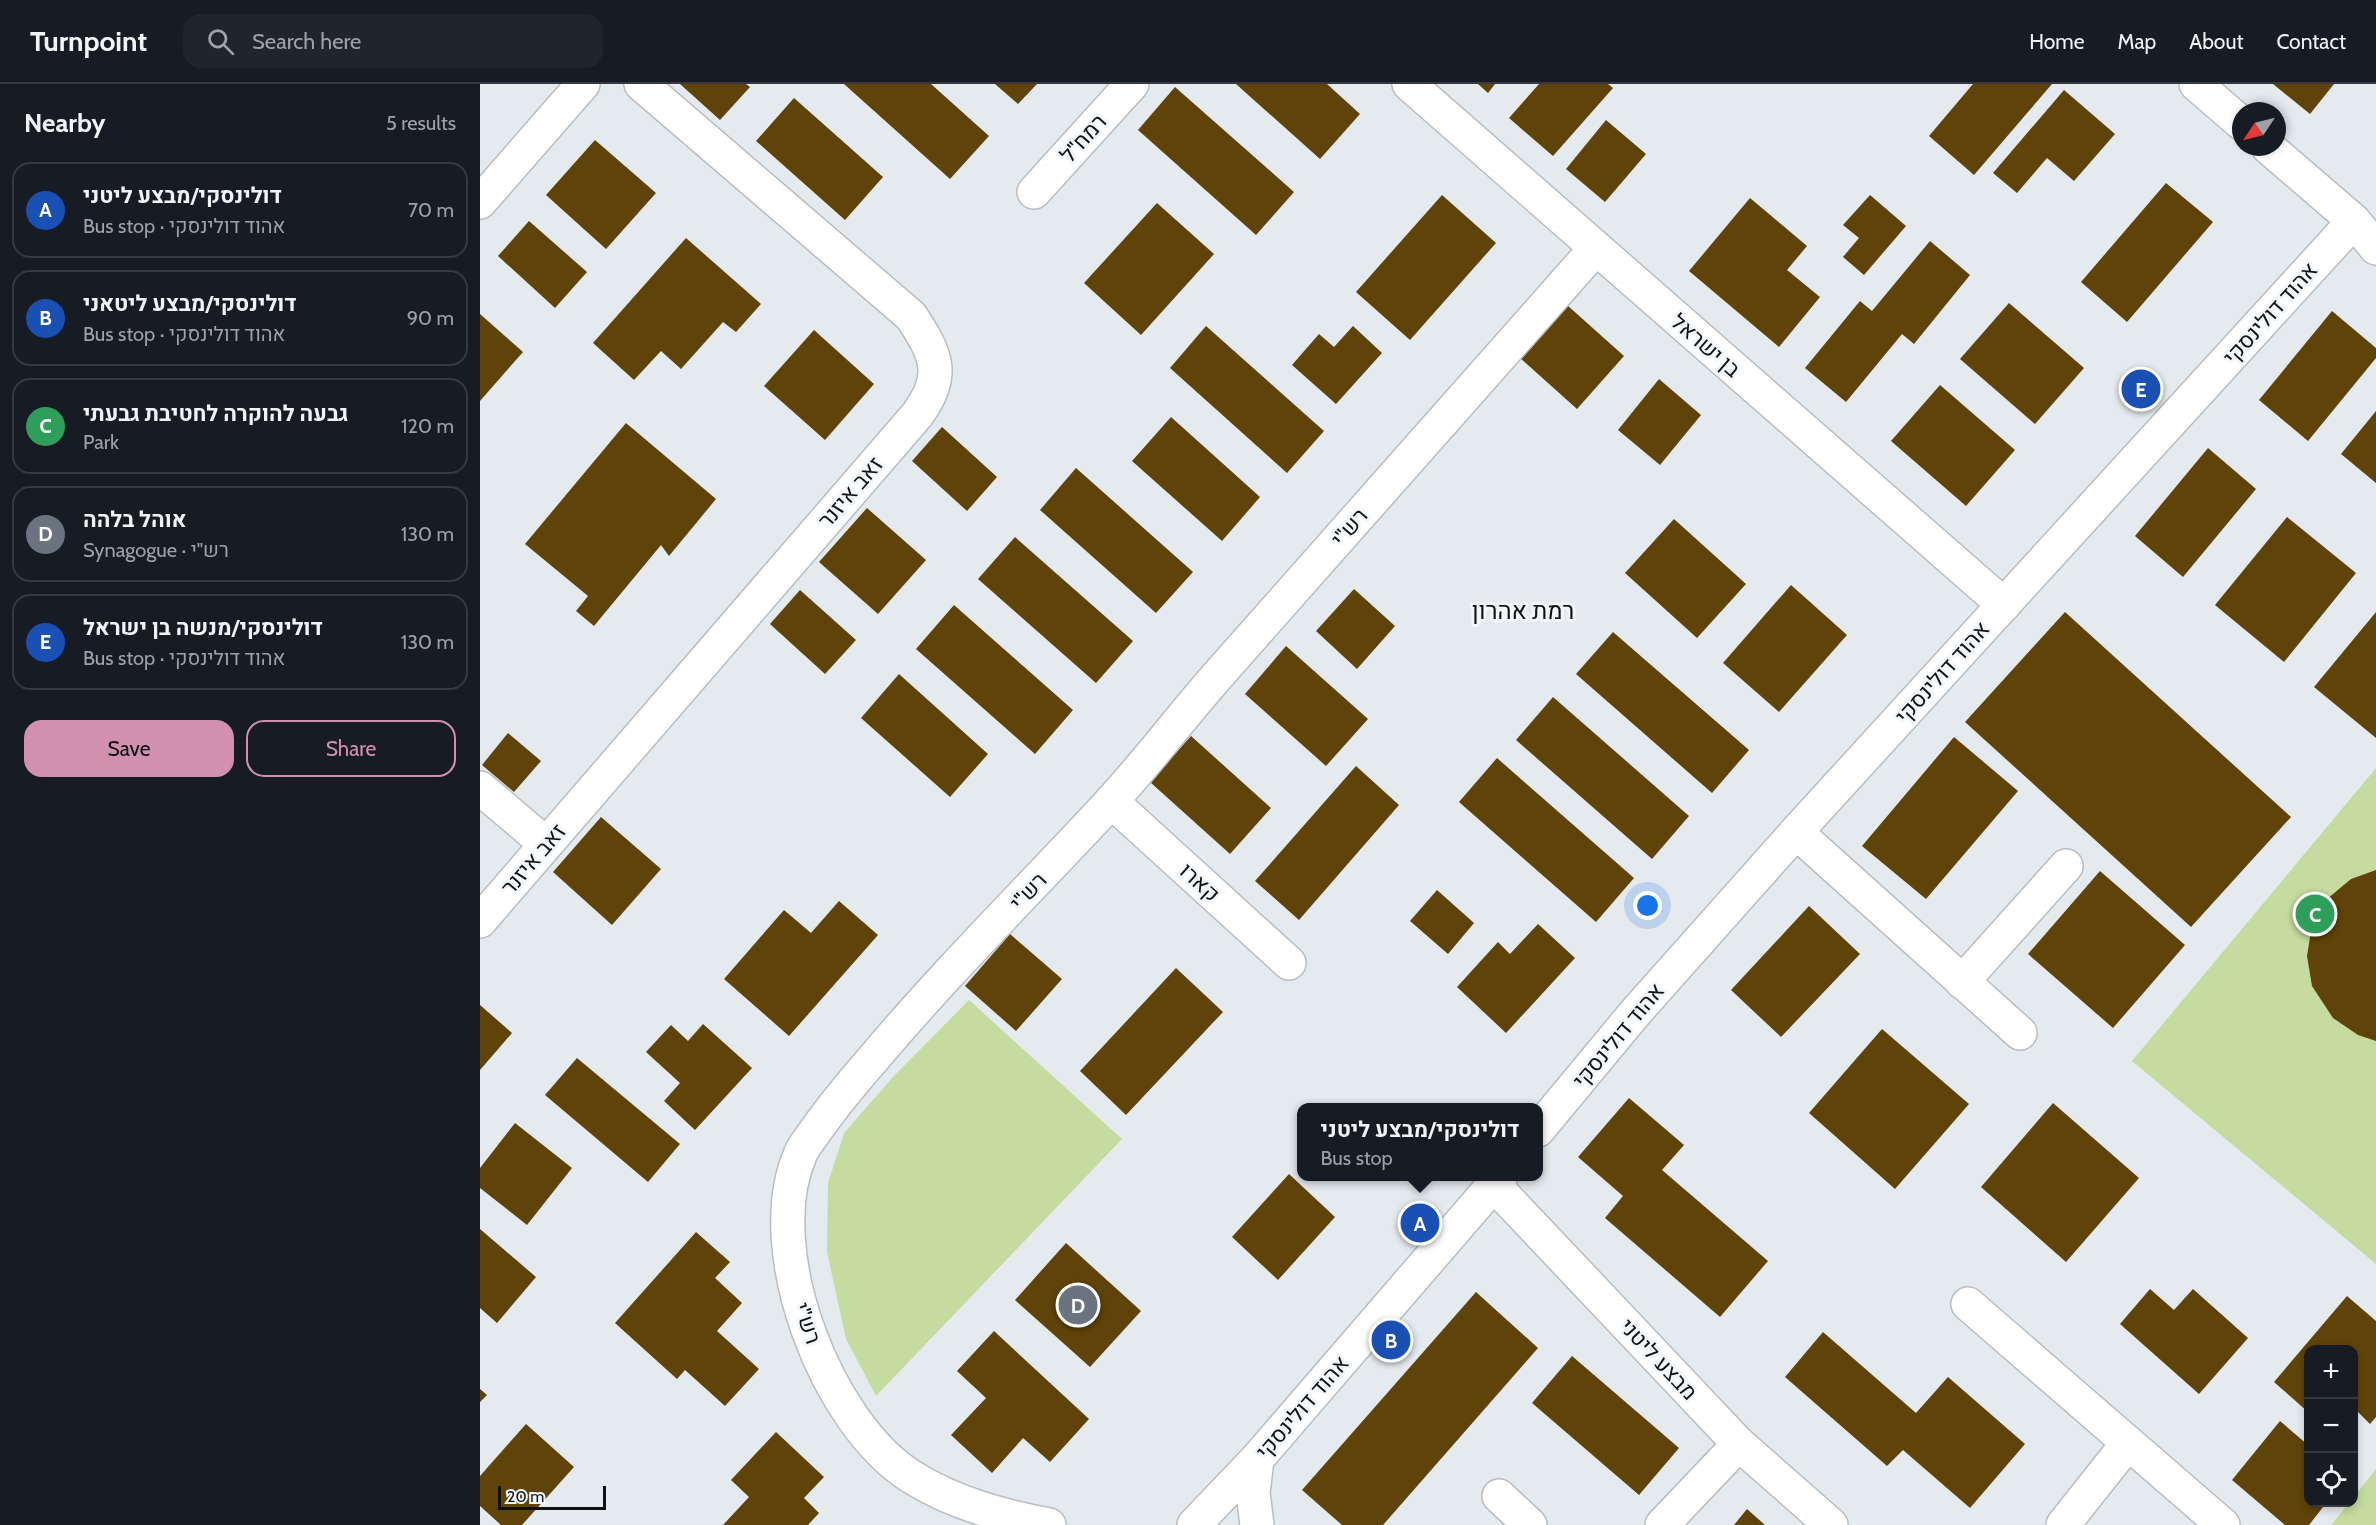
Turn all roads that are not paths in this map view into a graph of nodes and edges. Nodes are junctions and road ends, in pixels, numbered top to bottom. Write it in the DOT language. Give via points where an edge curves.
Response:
graph roads {
  1 [pos="583,84"];
  2 [pos="641,84"];
  3 [pos="1132,84"];
  4 [pos="1409,84"];
  5 [pos="2196,84"];
  6 [pos="2232,115"];
  7 [pos="2278,156"];
  8 [pos="1034,192"];
  9 [pos="480,202"];
  10 [pos="2354,221"];
  11 [pos="1596,248"];
  12 [pos="2376,248"];
  13 [pos="2004,605"];
  14 [pos="480,788"];
  15 [pos="1111,801"];
  16 [pos="1796,832"];
  17 [pos="546,844"];
  18 [pos="2066,866"];
  19 [pos="480,921"];
  20 [pos="1289,963"];
  21 [pos="1962,982"];
  22 [pos="2020,1033"];
  23 [pos="1543,1125"];
  24 [pos="1497,1181"];
  25 [pos="1968,1304"];
  26 [pos="2128,1443"];
  27 [pos="1739,1444"];
  28 [pos="1257,1459"];
  29 [pos="1498,1496"];
  30 [pos="1049,1525"];
  31 [pos="1194,1525"];
  32 [pos="1257,1525"];
  33 [pos="1530,1525"];
  34 [pos="1662,1525"];
  35 [pos="1832,1525"];
  36 [pos="2063,1525"];
  37 [pos="2223,1525"];
  1 -- 9 [label="street"];
  2 -- 17 [label="street, זאב איזנר" via="911,316 927,340 935,362 934,381 929,399 917,415"];
  3 -- 8 [label="street, רמח\"ל"];
  4 -- 11 [label="street, בן ישראל"];
  5 -- 6 [label="street"];
  7 -- 10 [label="street"];
  10 -- 12 [label="street"];
  10 -- 13 [label="street, אהוד דולינסקי"];
  11 -- 13 [label="street, בן ישראל"];
  11 -- 15 [label="street, רש\"י"];
  13 -- 16 [label="street, אהוד דולינסקי"];
  14 -- 17 [label="street"];
  15 -- 20 [label="street, קארו"];
  15 -- 30 [label="street, רש\"י" via="854,1081 801,1152 789,1191 788,1231 801,1309 829,1382 858,1424 881,1453 909,1476 940,1493 978,1508"];
  16 -- 21 [label="street"];
  16 -- 23 [label="street, אהוד דולינסקי" via="1635,1013"];
  17 -- 19 [label="street, זאב איזנר"];
  18 -- 21 [label="street"];
  21 -- 22 [label="street"];
  24 -- 27 [label="street, מבצע ליטני"];
  24 -- 28 [label="street, אהוד דולינסקי"];
  25 -- 26 [label="street"];
  26 -- 36 [label="street"];
  26 -- 37 [label="street"];
  27 -- 34 [label="street"];
  27 -- 35 [label="street, מבצע ליטני"];
  28 -- 31 [label="street, אהוד דולינסקי"];
  28 -- 32 [label="street" via="1253,1493"];
  29 -- 33 [label="street"];
}
